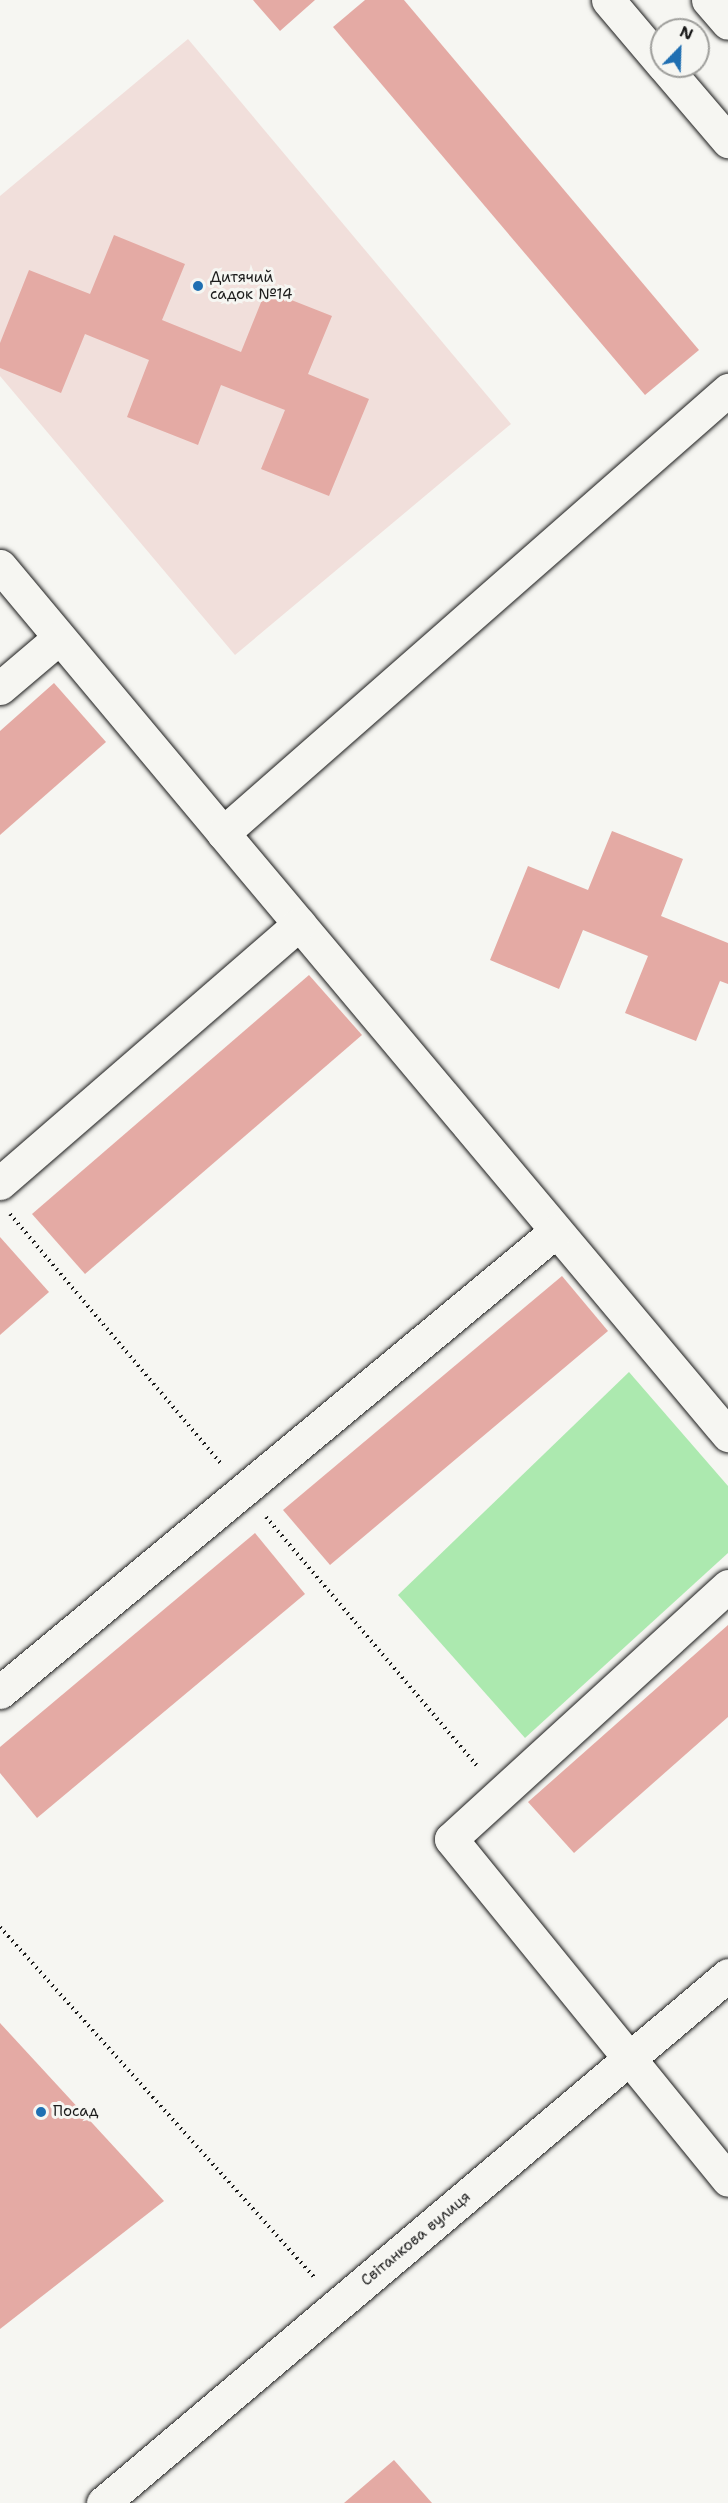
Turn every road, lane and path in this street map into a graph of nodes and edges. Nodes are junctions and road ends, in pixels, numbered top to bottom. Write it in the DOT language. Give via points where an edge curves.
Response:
graph roads {
  1 [pos="608,0"];
  2 [pos="708,0"];
  3 [pos="728,23"];
  4 [pos="650,50"];
  5 [pos="674,78"];
  6 [pos="728,141"];
  7 [pos="728,390"];
  8 [pos="0,566"];
  9 [pos="59,638"];
  10 [pos="0,688"];
  11 [pos="223,833"];
  12 [pos="299,924"];
  13 [pos="4,1197"];
  14 [pos="556,1230"];
  15 [pos="728,1435"];
  16 [pos="243,1490"];
  17 [pos="728,1586"];
  18 [pos="0,1692"];
  19 [pos="501,1794"];
  20 [pos="0,1927"];
  21 [pos="728,1975"];
  22 [pos="629,2059"];
  23 [pos="728,2180"];
  24 [pos="339,2304"];
  25 [pos="103,2503"];
  1 -- 4 [label="street"];
  2 -- 3 [label="street"];
  5 -- 6 [label="street"];
  7 -- 11 [label="street"];
  8 -- 9 [label="street"];
  9 -- 10 [label="street"];
  9 -- 11 [label="street"];
  11 -- 12 [label="street"];
  12 -- 13 [label="street"];
  12 -- 14 [label="street"];
  13 -- 16 [label="path"];
  14 -- 15 [label="street"];
  14 -- 16 [label="street"];
  16 -- 18 [label="street"];
  16 -- 19 [label="path"];
  17 -- 19 [label="street"];
  19 -- 22 [label="street" via="451,1839"];
  20 -- 24 [label="path"];
  21 -- 22 [label="street, Світанкова вулиця"];
  22 -- 23 [label="street"];
  22 -- 24 [label="street, Світанкова вулиця"];
  24 -- 25 [label="street, Світанкова вулиця"];
}
